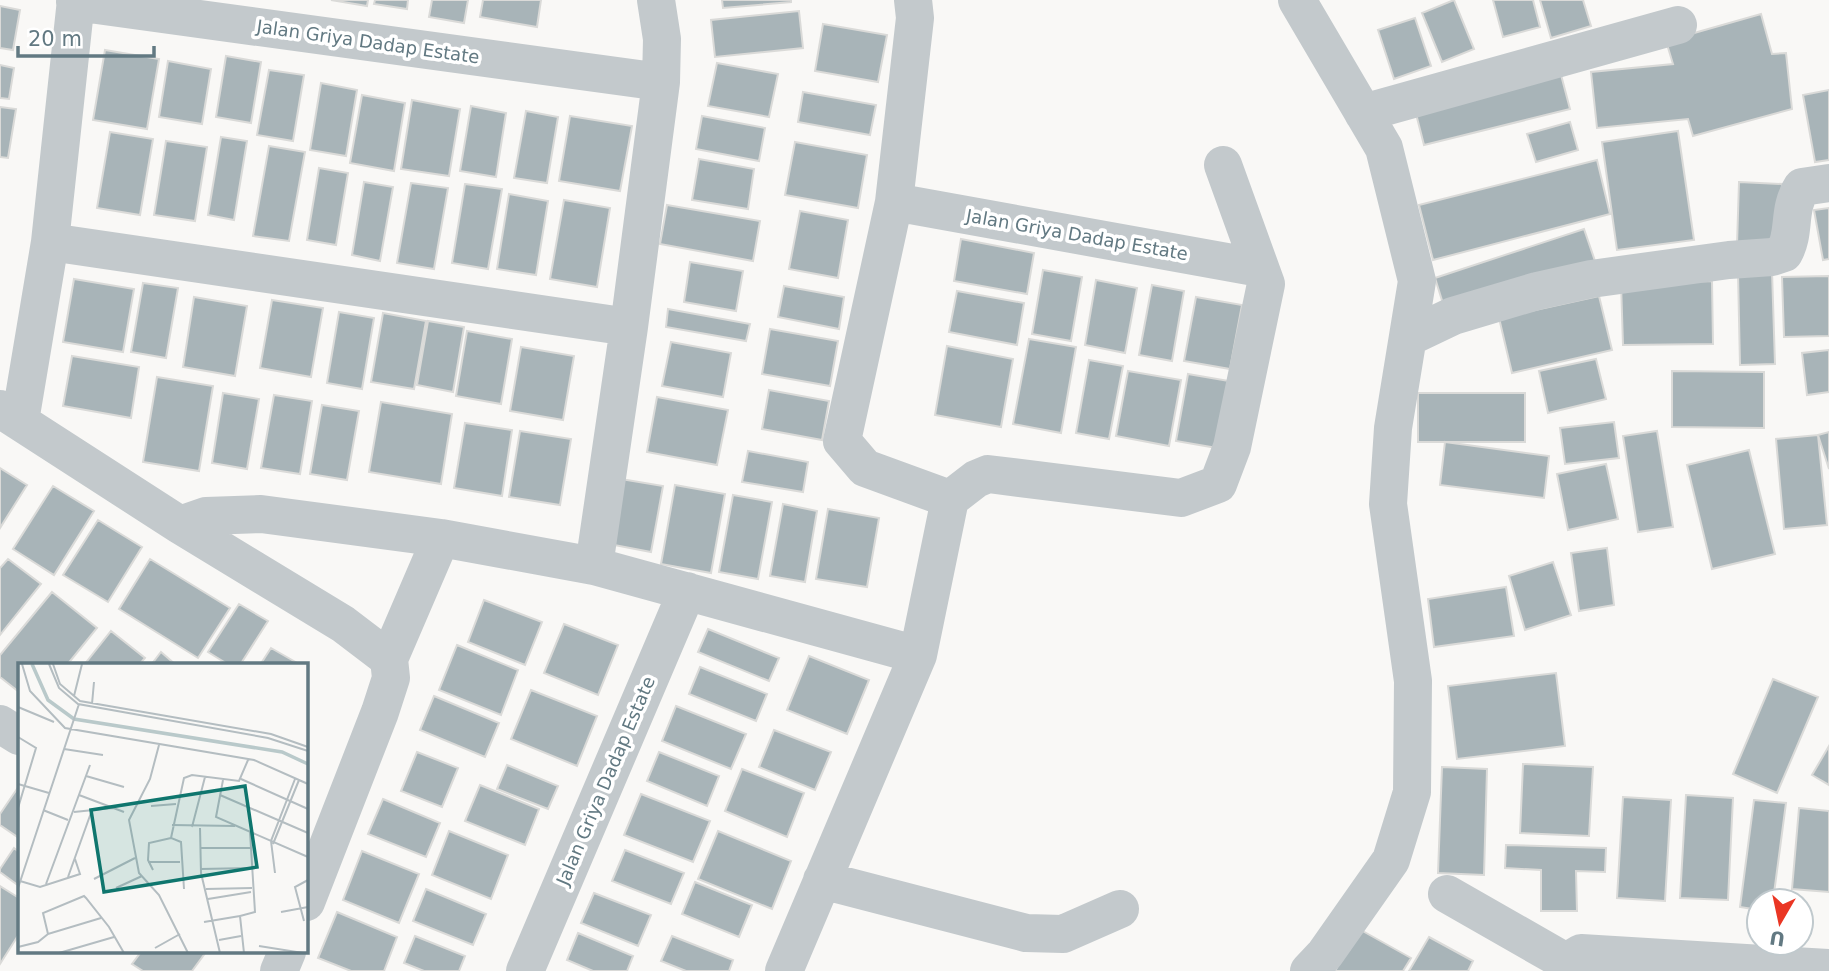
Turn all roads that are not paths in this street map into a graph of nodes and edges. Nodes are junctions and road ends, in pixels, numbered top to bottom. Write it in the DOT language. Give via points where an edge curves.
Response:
graph roads {
  1 [pos="656,0"];
  2 [pos="913,0"];
  3 [pos="1297,0"];
  4 [pos="76,1"];
  5 [pos="1678,25"];
  6 [pos="661,82"];
  7 [pos="1363,113"];
  8 [pos="1223,165"];
  9 [pos="1829,183"];
  10 [pos="894,202"];
  11 [pos="50,242"];
  12 [pos="1260,268"];
  13 [pos="629,327"];
  14 [pos="1409,337"];
  15 [pos="10,415"];
  16 [pos="950,499"];
  17 [pos="180,525"];
  18 [pos="441,538"];
  19 [pos="594,566"];
  20 [pos="687,591"];
  21 [pos="918,655"];
  22 [pos="389,659"];
  23 [pos="0,724"];
  24 [pos="18,735"];
  25 [pos="822,880"];
  26 [pos="1447,894"];
  27 [pos="308,897"];
  28 [pos="1120,909"];
  29 [pos="286,954"];
  30 [pos="1826,963"];
  31 [pos="1565,967"];
  32 [pos="279,971"];
  33 [pos="525,971"];
  34 [pos="784,971"];
  35 [pos="1309,971"];
  1 -- 6 [label="street" via="662,39"];
  2 -- 10 [label="street" via="915,18"];
  3 -- 7 [label="street"];
  4 -- 6 [label="street, Jalan Griya Dadap Estate"];
  4 -- 11 [label="street, Jalan Griya Dadap Estate"];
  5 -- 7 [label="street"];
  6 -- 13 [label="street"];
  7 -- 14 [label="street" via="1384,148 1417,281"];
  8 -- 12 [label="street"];
  9 -- 14 [label="street" via="1802,187 1794,200 1784,253 1591,279 1537,291 1453,316"];
  10 -- 12 [label="street, Jalan Griya Dadap Estate"];
  10 -- 16 [label="street" via="842,441 865,468"];
  11 -- 13 [label="street"];
  11 -- 15 [label="street, Jalan Griya Dadap Estate"];
  12 -- 16 [label="street" via="1266,284 1231,447 1218,484 1181,498 988,474"];
  13 -- 19 [label="street"];
  14 -- 35 [label="street" via="1393,428 1388,505 1413,681 1412,792 1391,860"];
  15 -- 17 [label="street, Jalan Griya Dadap Estate"];
  16 -- 21 [label="street"];
  17 -- 18 [label="street" via="206,516 261,514"];
  17 -- 22 [label="street, Jalan Griya Dadap Estate" via="342,624"];
  18 -- 19 [label="street"];
  18 -- 22 [label="street"];
  19 -- 20 [label="street"];
  20 -- 21 [label="street"];
  20 -- 33 [label="street, Jalan Griya Dadap Estate"];
  21 -- 25 [label="street"];
  22 -- 27 [label="street" via="391,678 380,712"];
  23 -- 24 [label="street"];
  25 -- 28 [label="street" via="1026,933 1063,934"];
  25 -- 34 [label="street"];
  26 -- 31 [label="street"];
  29 -- 32 [label="street"];
  30 -- 31 [label="street" via="1581,953"];
}
